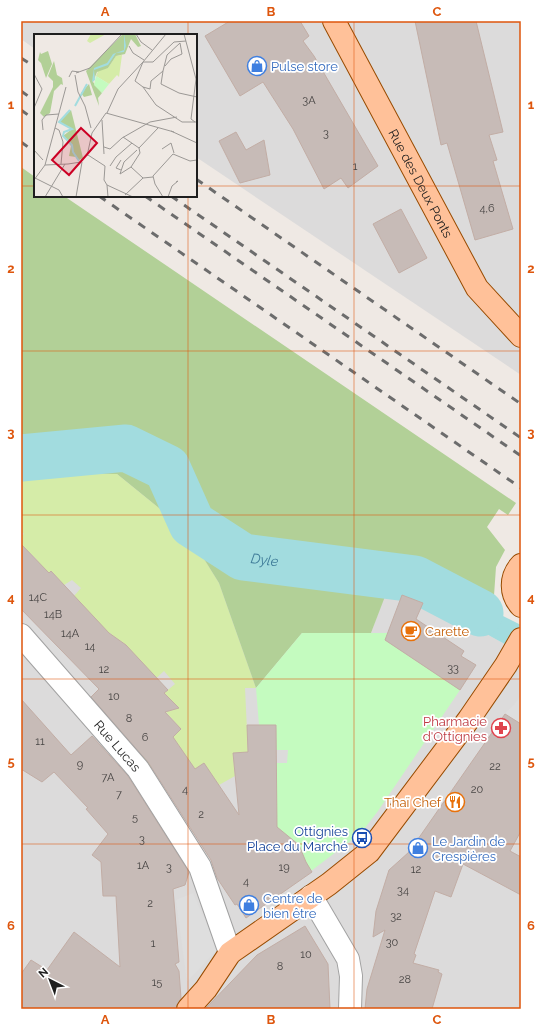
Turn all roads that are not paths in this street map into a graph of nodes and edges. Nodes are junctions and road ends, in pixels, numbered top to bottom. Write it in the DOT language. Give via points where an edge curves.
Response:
graph roads {
  1 [pos="334,21"];
  2 [pos="521,336"];
  3 [pos="521,565"];
  4 [pos="519,628"];
  5 [pos="21,635"];
  6 [pos="311,896"];
  7 [pos="230,953"];
  8 [pos="188,1009"];
  9 [pos="350,1009"];
  1 -- 2 [label="main road, Rue des Deux Ponts" via="477,288"];
  3 -- 4 [label="main road" via="512,584"];
  4 -- 6 [label="main road" via="469,719 369,852"];
  5 -- 7 [label="street, Rue Lucas" via="138,768 200,867"];
  6 -- 7 [label="main road"];
  6 -- 9 [label="street" via="348,959 351,976"];
  7 -- 8 [label="main road" via="206,989"];
}
